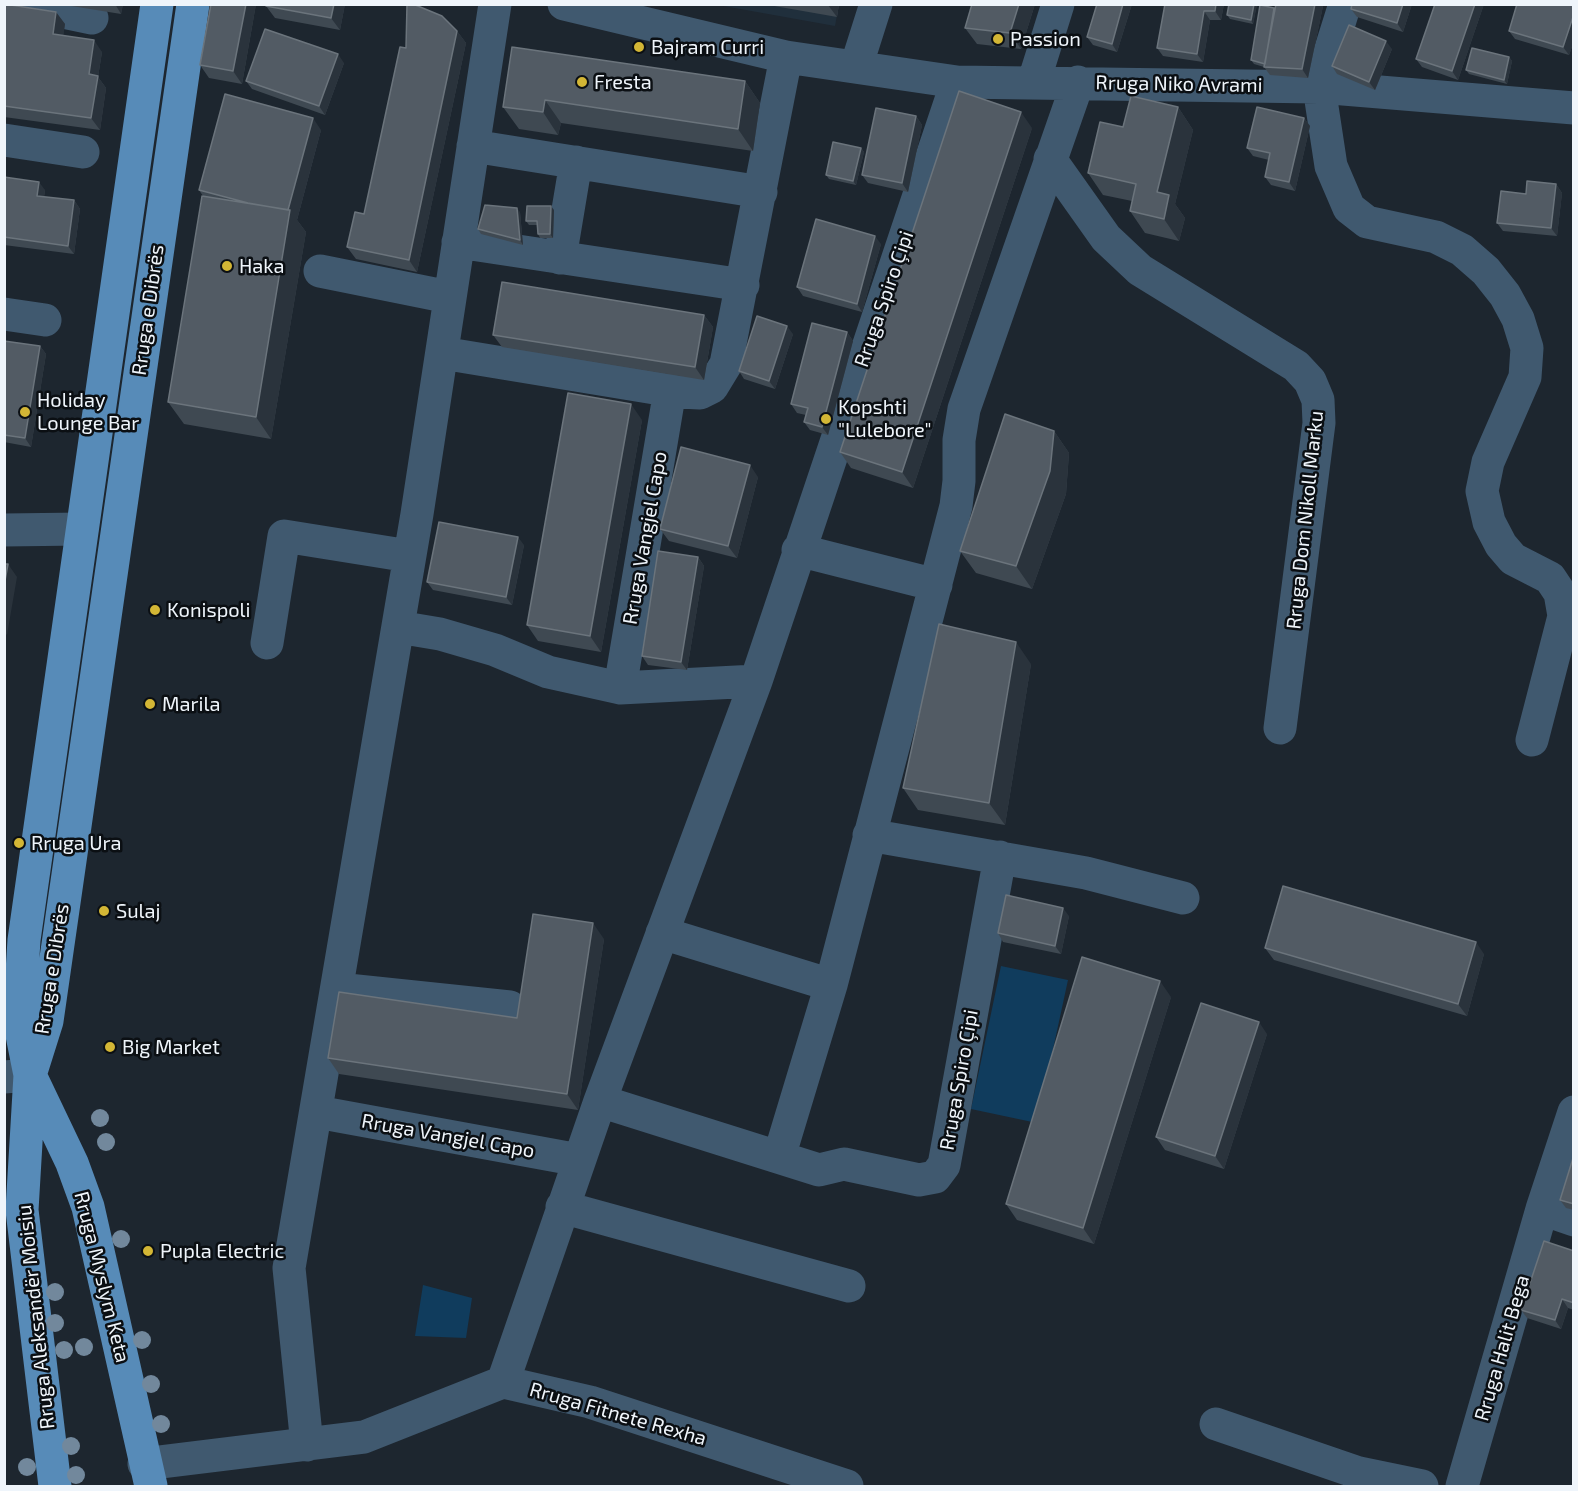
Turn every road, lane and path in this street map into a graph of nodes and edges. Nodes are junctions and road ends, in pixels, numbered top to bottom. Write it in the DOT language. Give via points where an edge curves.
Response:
graph roads {
  1 [pos="25,4"];
  2 [pos="157,4"];
  3 [pos="193,4"];
  4 [pos="495,4"];
  5 [pos="564,4"];
  6 [pos="876,4"];
  7 [pos="1058,4"];
  8 [pos="1345,4"];
  9 [pos="92,18"];
  10 [pos="786,57"];
  11 [pos="856,67"];
  12 [pos="1034,81"];
  13 [pos="957,82"];
  14 [pos="1078,82"];
  15 [pos="1319,87"];
  16 [pos="1574,108"];
  17 [pos="4,140"];
  18 [pos="473,146"];
  19 [pos="83,152"];
  20 [pos="1050,159"];
  21 [pos="576,162"];
  22 [pos="761,192"];
  23 [pos="458,242"];
  24 [pos="560,258"];
  25 [pos="320,270"];
  26 [pos="743,285"];
  27 [pos="449,297"];
  28 [pos="4,314"];
  29 [pos="45,320"];
  30 [pos="442,353"];
  31 [pos="670,390"];
  32 [pos="82,529"];
  33 [pos="4,530"];
  34 [pos="798,550"];
  35 [pos="410,556"];
  36 [pos="936,585"];
  37 [pos="398,627"];
  38 [pos="267,643"];
  39 [pos="756,681"];
  40 [pos="620,688"];
  41 [pos="1280,728"];
  42 [pos="1532,740"];
  43 [pos="869,835"];
  44 [pos="1011,859"];
  45 [pos="1183,898"];
  46 [pos="662,933"];
  47 [pos="831,986"];
  48 [pos="338,989"];
  49 [pos="510,1007"];
  50 [pos="17,1076"];
  51 [pos="600,1101"];
  52 [pos="317,1112"];
  53 [pos="1571,1129"];
  54 [pos="779,1157"];
  55 [pos="579,1160"];
  56 [pos="562,1207"];
  57 [pos="1542,1209"];
  58 [pos="1574,1220"];
  59 [pos="849,1286"];
  60 [pos="503,1382"];
  61 [pos="1216,1424"];
  62 [pos="307,1445"];
  63 [pos="147,1475"];
  64 [pos="1357,1480"];
  65 [pos="55,1486"];
  66 [pos="847,1486"];
  67 [pos="1422,1486"];
  68 [pos="1462,1486"];
  1 -- 9 [label="street"];
  2 -- 32 [label="main road, Rruga e Dibrës"];
  3 -- 50 [label="main road, Rruga e Dibrës" via="47,1021"];
  4 -- 18 [label="street"];
  5 -- 10 [label="street, Rruga Niko Avrami"];
  6 -- 11 [label="street"];
  7 -- 12 [label="street"];
  8 -- 15 [label="street"];
  10 -- 11 [label="street, Rruga Niko Avrami"];
  10 -- 22 [label="street"];
  11 -- 13 [label="street, Rruga Niko Avrami"];
  12 -- 13 [label="street, Rruga Niko Avrami"];
  12 -- 14 [label="street, Rruga Niko Avrami"];
  13 -- 34 [label="street, Rruga Spiro Çipi"];
  14 -- 15 [label="street, Rruga Niko Avrami"];
  14 -- 20 [label="street"];
  15 -- 16 [label="street, Rruga Niko Avrami"];
  15 -- 42 [label="street" via="1331,166 1349,208 1367,222 1436,237 1462,250 1486,270 1518,319 1527,348 1525,377 1488,462 1482,491 1489,522 1501,545 1514,559 1550,578 1560,593 1564,616"];
  17 -- 19 [label="street"];
  18 -- 21 [label="street"];
  18 -- 23 [label="street"];
  20 -- 36 [label="street" via="964,409 956,506"];
  20 -- 41 [label="street, Rruga Dom Nikoll Marku" via="1106,238 1140,270 1296,366 1310,381 1318,400 1319,423"];
  21 -- 22 [label="street"];
  21 -- 24 [label="street"];
  22 -- 26 [label="street"];
  23 -- 24 [label="street"];
  23 -- 27 [label="street"];
  24 -- 26 [label="street"];
  25 -- 27 [label="street"];
  26 -- 31 [label="street" via="720,376 712,387 700,393"];
  27 -- 30 [label="street"];
  28 -- 29 [label="street"];
  30 -- 31 [label="street"];
  30 -- 35 [label="street"];
  31 -- 40 [label="street, Rruga Vangjel Capo"];
  32 -- 33 [label="street"];
  32 -- 50 [label="main road, Rruga e Dibrës" via="24,940"];
  34 -- 36 [label="street"];
  34 -- 39 [label="street, Rruga Spiro Çipi"];
  35 -- 37 [label="street"];
  35 -- 38 [label="street" via="284,536"];
  36 -- 43 [label="street"];
  37 -- 40 [label="street" via="440,634 495,650 548,672"];
  37 -- 48 [label="street"];
  39 -- 40 [label="street"];
  39 -- 46 [label="street, Rruga Spiro Çipi"];
  43 -- 44 [label="street"];
  43 -- 47 [label="street"];
  44 -- 45 [label="street"];
  44 -- 54 [label="street, Rruga Spiro Çipi" via="944,1165 935,1177 919,1180 844,1164 819,1170"];
  46 -- 47 [label="street"];
  46 -- 51 [label="street, Rruga Spiro Çipi"];
  47 -- 54 [label="street"];
  48 -- 49 [label="street"];
  48 -- 52 [label="street"];
  50 -- 63 [label="main road, Rruga Myslym Keta" via="72,1163 88,1207"];
  50 -- 65 [label="main road, Rruga Aleksandër Moisiu" via="22,1210"];
  51 -- 54 [label="street, Rruga Spiro Çipi"];
  51 -- 55 [label="street, Rruga Spiro Çipi"];
  52 -- 55 [label="street, Rruga Vangjel Capo"];
  52 -- 62 [label="street" via="289,1268"];
  53 -- 57 [label="street, Rruga Halit Bega"];
  55 -- 56 [label="street, Rruga Spiro Çipi"];
  56 -- 59 [label="street"];
  56 -- 60 [label="street, Rruga Spiro Çipi"];
  57 -- 58 [label="street"];
  57 -- 68 [label="street, Rruga Halit Bega"];
  60 -- 62 [label="street, Rruga Fitnete Rexha" via="364,1437"];
  60 -- 66 [label="street, Rruga Fitnete Rexha" via="590,1402"];
  61 -- 64 [label="street"];
  62 -- 63 [label="street, Rruga Fitnete Rexha"];
  64 -- 67 [label="street"];
}
